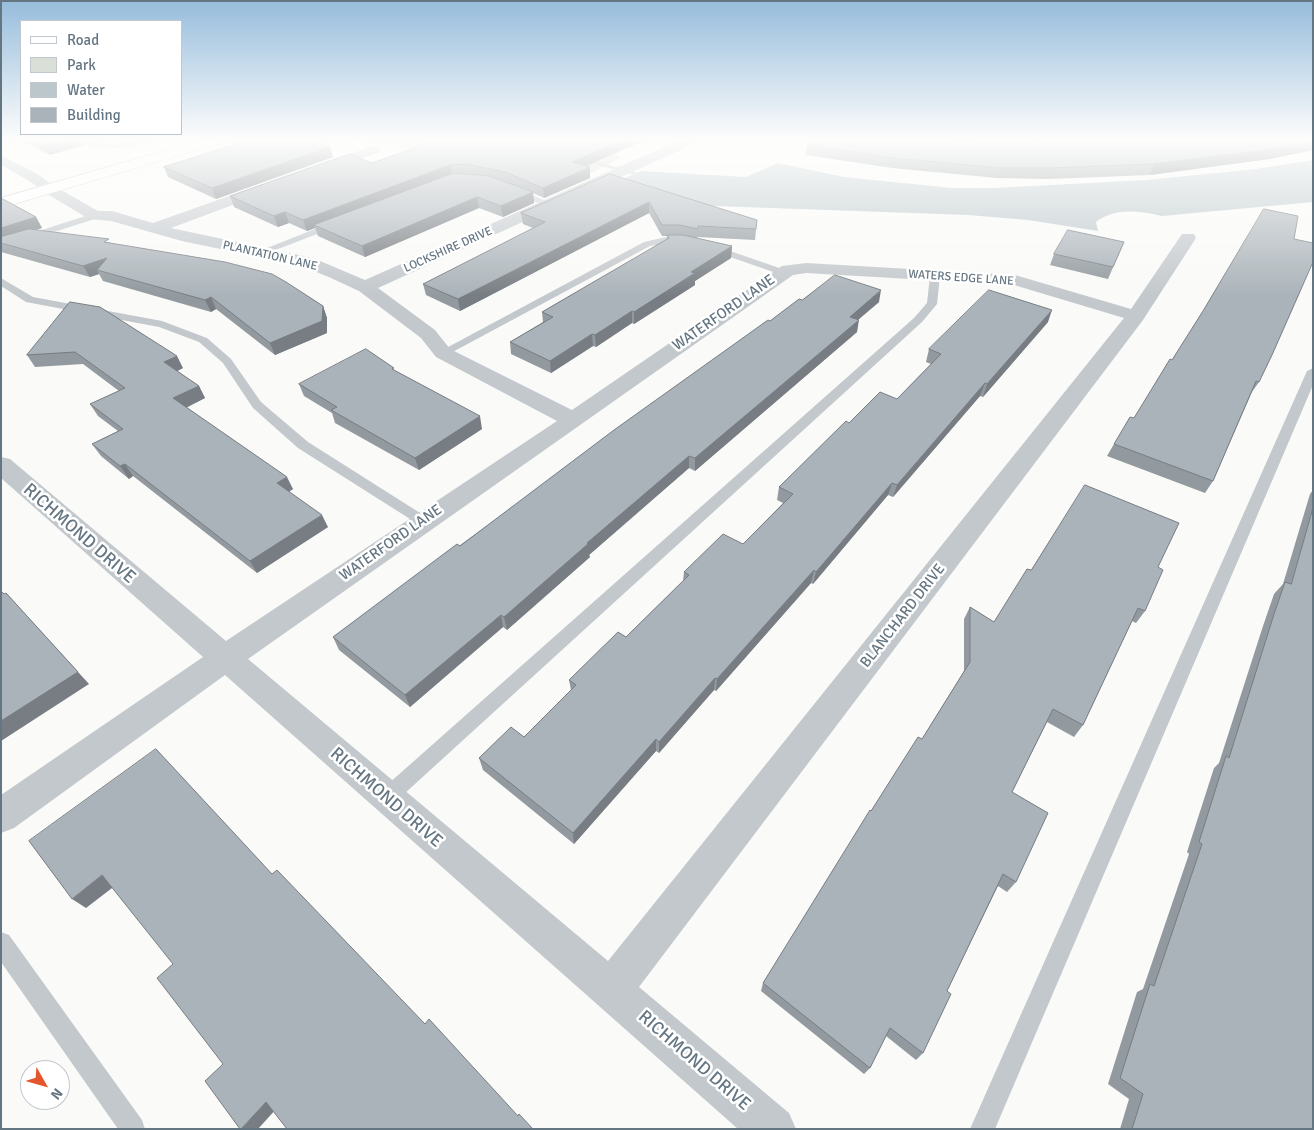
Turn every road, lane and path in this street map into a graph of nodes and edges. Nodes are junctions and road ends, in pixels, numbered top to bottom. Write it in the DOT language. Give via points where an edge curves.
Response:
graph roads {
  1 [pos="28,191"];
  2 [pos="54,191"];
  3 [pos="259,191"];
  4 [pos="513,191"];
  5 [pos="578,191"];
  6 [pos="1,203"];
  7 [pos="549,204"];
  8 [pos="95,216"];
  9 [pos="342,222"];
  10 [pos="154,228"];
  11 [pos="1188,238"];
  12 [pos="1,246"];
  13 [pos="262,252"];
  14 [pos="782,272"];
  15 [pos="935,276"];
  16 [pos="1,282"];
  17 [pos="365,287"];
  18 [pos="1136,316"];
  19 [pos="443,353"];
  20 [pos="1313,371"];
  21 [pos="573,420"];
  22 [pos="1,465"];
  23 [pos="423,521"];
  24 [pos="224,659"];
  25 [pos="386,798"];
  26 [pos="1,816"];
  27 [pos="1,943"];
  28 [pos="611,990"];
  29 [pos="133,1129"];
  30 [pos="773,1129"];
  31 [pos="982,1129"];
  1 -- 6 [label="main road"];
  2 -- 8 [label="street, PLANTATION LANE"];
  3 -- 10 [label="street"];
  4 -- 7 [label="lane"];
  5 -- 7 [label="street, LOCKSHIRE DRIVE"];
  7 -- 17 [label="street, LOCKSHIRE DRIVE"];
  8 -- 10 [label="street, PLANTATION LANE" via="112,216"];
  8 -- 12 [label="lane"];
  9 -- 13 [label="lane"];
  10 -- 13 [label="street, PLANTATION LANE"];
  11 -- 18 [label="street, BLANCHARD DRIVE"];
  13 -- 17 [label="street, PLANTATION LANE" via="307,262"];
  14 -- 15 [label="street, WATERS EDGE LANE" via="806,268"];
  14 -- 19 [label="lane" via="698,243 666,240 648,244"];
  14 -- 21 [label="street, WATERFORD LANE"];
  15 -- 18 [label="street, WATERS EDGE LANE" via="1015,280"];
  15 -- 25 [label="lane" via="932,304 918,320"];
  16 -- 23 [label="lane" via="30,300 162,324 203,340 227,361 257,404 303,444"];
  17 -- 19 [label="street, PLANTATION LANE" via="428,334"];
  18 -- 28 [label="street, BLANCHARD DRIVE"];
  19 -- 21 [label="street, PLANTATION LANE"];
  20 -- 31 [label="lane"];
  21 -- 23 [label="street, WATERFORD LANE"];
  22 -- 24 [label="street, RICHMOND DRIVE"];
  23 -- 24 [label="street, WATERFORD LANE"];
  24 -- 25 [label="street, RICHMOND DRIVE"];
  24 -- 26 [label="street, WATERFORD LANE"];
  25 -- 28 [label="street, RICHMOND DRIVE"];
  27 -- 29 [label="lane"];
  28 -- 30 [label="street, RICHMOND DRIVE"];
}
